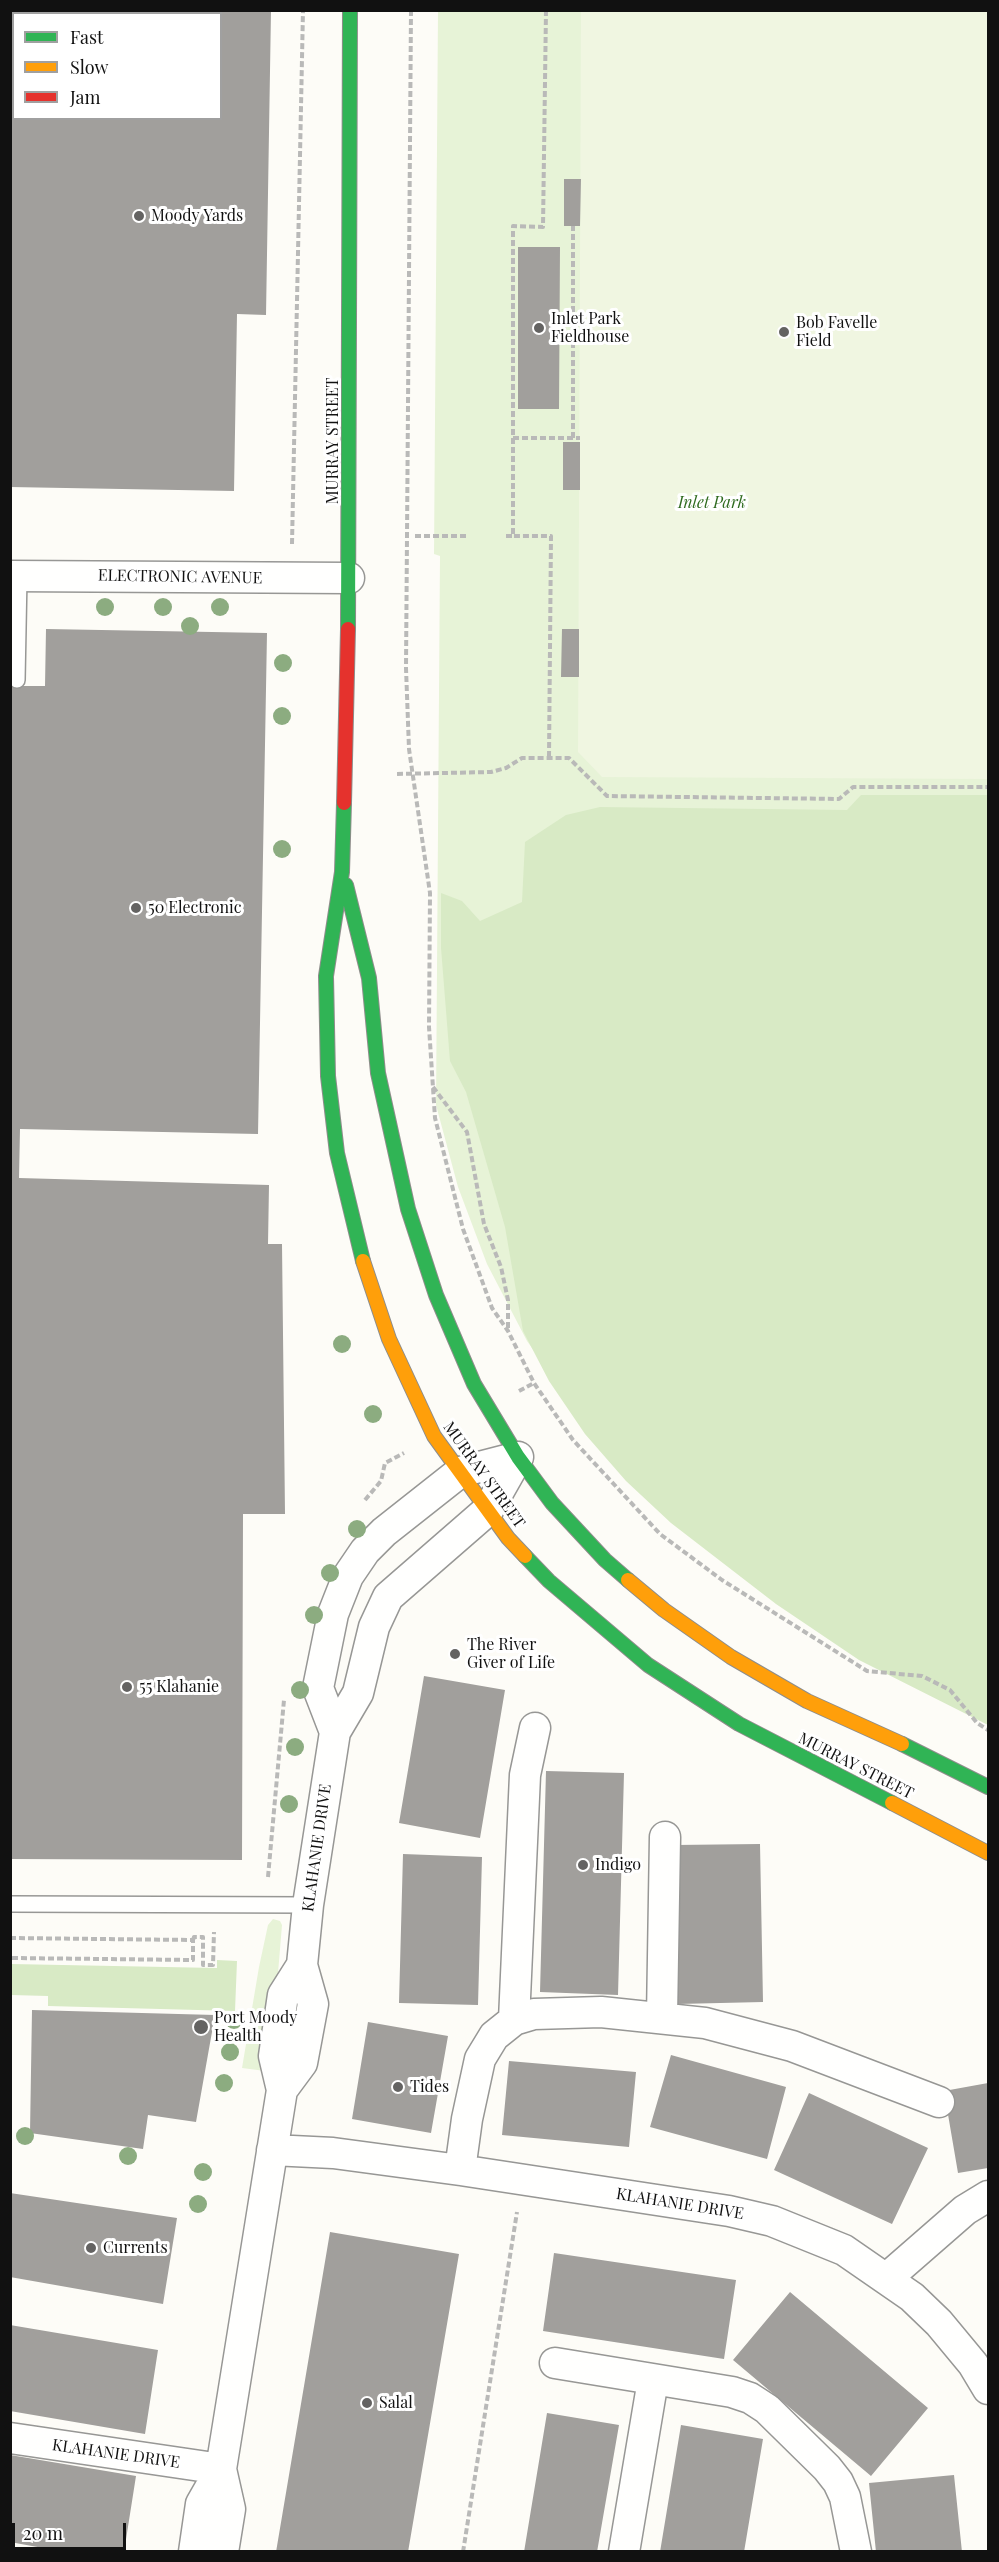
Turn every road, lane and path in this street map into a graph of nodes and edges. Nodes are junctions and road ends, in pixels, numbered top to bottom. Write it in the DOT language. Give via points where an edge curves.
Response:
graph roads {
  1 [pos="303,10"];
  2 [pos="350,10"];
  3 [pos="411,10"];
  4 [pos="546,10"];
  5 [pos="573,226"];
  6 [pos="513,438"];
  7 [pos="573,438"];
  8 [pos="580,438"];
  9 [pos="292,535"];
  10 [pos="415,536"];
  11 [pos="468,536"];
  12 [pos="506,536"];
  13 [pos="513,536"];
  14 [pos="15,576"];
  15 [pos="349,578"];
  16 [pos="17,680"];
  17 [pos="549,758"];
  18 [pos="412,773"];
  19 [pos="397,774"];
  20 [pos="988,787"];
  21 [pos="342,872"];
  22 [pos="432,1086"];
  23 [pos="508,1331"];
  24 [pos="534,1383"];
  25 [pos="522,1390"];
  26 [pos="398,1456"];
  27 [pos="518,1457"];
  28 [pos="460,1472"];
  29 [pos="364,1501"];
  30 [pos="488,1510"];
  31 [pos="536,1728"];
  32 [pos="988,1730"];
  33 [pos="335,1732"];
  34 [pos="988,1787"];
  35 [pos="665,1837"];
  36 [pos="988,1853"];
  37 [pos="10,1904"];
  38 [pos="308,1905"];
  39 [pos="214,1925"];
  40 [pos="10,1938"];
  41 [pos="193,1940"];
  42 [pos="10,1958"];
  43 [pos="662,2017"];
  44 [pos="514,2020"];
  45 [pos="939,2102"];
  46 [pos="272,2150"];
  47 [pos="460,2170"];
  48 [pos="522,2180"];
  49 [pos="988,2196"];
  50 [pos="886,2278"];
  51 [pos="555,2363"];
  52 [pos="653,2380"];
  53 [pos="988,2388"];
  54 [pos="10,2438"];
  55 [pos="221,2469"];
  56 [pos="194,2552"];
  57 [pos="223,2552"];
  58 [pos="463,2552"];
  59 [pos="624,2552"];
  60 [pos="856,2552"];
  1 -- 9 [label="path"];
  2 -- 15 [label="main road, MURRAY STREET"];
  3 -- 18 [label="path" via="406,668"];
  4 -- 6 [label="path" via="543,227 513,226"];
  5 -- 7 [label="path"];
  6 -- 7 [label="path"];
  6 -- 13 [label="path"];
  7 -- 8 [label="path"];
  10 -- 11 [label="path"];
  12 -- 13 [label="path"];
  13 -- 17 [label="path" via="551,536"];
  14 -- 15 [label="street, ELECTRONIC AVENUE"];
  14 -- 16 [label="lane"];
  15 -- 21 [label="main road, MURRAY STREET"];
  17 -- 18 [label="path" via="522,758 499,771"];
  17 -- 20 [label="path" via="569,758 607,796 838,799 853,787"];
  18 -- 19 [label="path"];
  18 -- 22 [label="path" via="430,893"];
  21 -- 27 [label="main road, MURRAY STREET" via="369,978 378,1073 408,1209 436,1295 474,1383"];
  21 -- 28 [label="main road, MURRAY STREET" via="326,976 328,1076 336,1153 356,1240 389,1339 434,1436"];
  22 -- 23 [label="path" via="438,1134 463,1229 492,1308"];
  22 -- 23 [label="path" via="467,1132 484,1224 501,1267 508,1300"];
  23 -- 24 [label="path"];
  24 -- 25 [label="path"];
  24 -- 32 [label="path" via="573,1440 660,1534 722,1580 867,1671 922,1676 950,1690 977,1724"];
  26 -- 29 [label="path" via="384,1463 381,1481"];
  27 -- 28 [label="street, KLAHANIE DRIVE"];
  27 -- 30 [label="street, KLAHANIE DRIVE"];
  27 -- 34 [label="main road, MURRAY STREET" via="552,1503 605,1560 664,1610 731,1657 807,1701"];
  28 -- 30 [label="main road, MURRAY STREET"];
  28 -- 33 [label="street, KLAHANIE DRIVE" via="384,1532 348,1576 333,1614 318,1688"];
  30 -- 33 [label="street, KLAHANIE DRIVE" via="388,1597 374,1627 358,1693"];
  30 -- 36 [label="main road, MURRAY STREET" via="508,1538 549,1581 648,1665 739,1724"];
  31 -- 44 [label="street" via="525,1775"];
  33 -- 38 [label="street, KLAHANIE DRIVE"];
  35 -- 43 [label="street"];
  37 -- 38 [label="lane"];
  38 -- 46 [label="street, KLAHANIE DRIVE" via="302,1965 284,1995 274,2056 282,2090"];
  39 -- 41 [label="path" via="213,1965 203,1965 203,1937"];
  40 -- 41 [label="path"];
  41 -- 42 [label="path" via="193,1960"];
  43 -- 44 [label="street" via="555,2012"];
  43 -- 45 [label="street" via="705,2023 792,2046"];
  44 -- 47 [label="street" via="494,2036 480,2059"];
  46 -- 47 [label="street, KLAHANIE DRIVE" via="333,2153"];
  46 -- 55 [label="street, KLAHANIE DRIVE"];
  47 -- 48 [label="street, KLAHANIE DRIVE"];
  48 -- 50 [label="street, KLAHANIE DRIVE" via="772,2221 844,2250"];
  48 -- 58 [label="path"];
  49 -- 50 [label="street" via="965,2210"];
  50 -- 53 [label="street, KLAHANIE DRIVE" via="939,2323"];
  51 -- 52 [label="street"];
  52 -- 59 [label="street"];
  52 -- 60 [label="street" via="732,2392 767,2409 838,2482 845,2497"];
  54 -- 55 [label="street, KLAHANIE DRIVE"];
  55 -- 56 [label="street, KLAHANIE DRIVE" via="201,2504"];
  55 -- 57 [label="street, KLAHANIE DRIVE" via="230,2509"];
}
